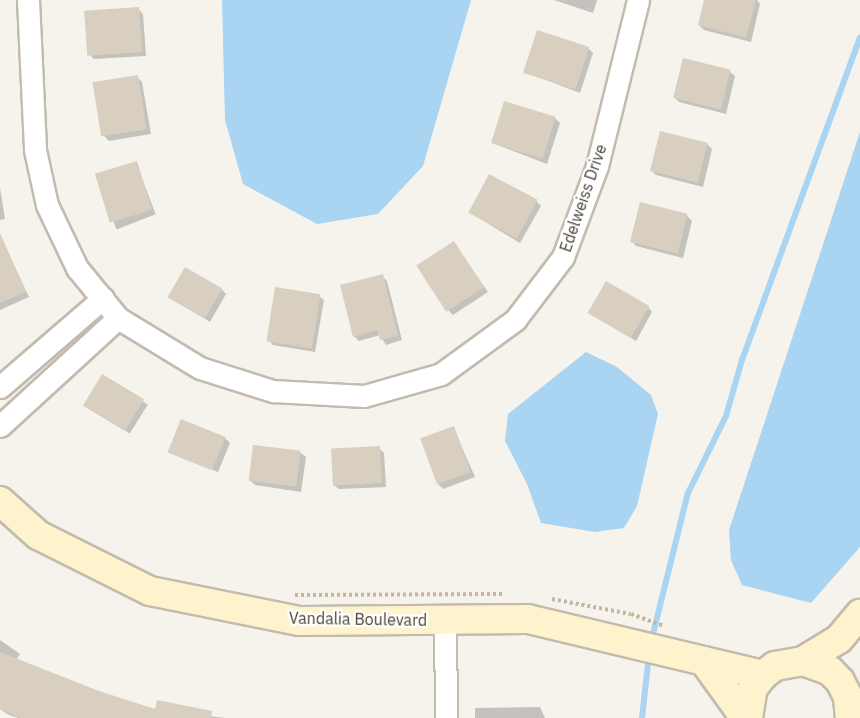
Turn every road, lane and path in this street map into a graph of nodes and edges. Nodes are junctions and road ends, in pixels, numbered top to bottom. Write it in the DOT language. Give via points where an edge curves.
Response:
graph roads {
  1 [pos="28,0"];
  2 [pos="638,0"];
  3 [pos="103,298"];
  4 [pos="118,318"];
  5 [pos="0,387"];
  6 [pos="0,426"];
  7 [pos="0,501"];
  8 [pos="506,594"];
  9 [pos="290,595"];
  10 [pos="547,598"];
  11 [pos="860,614"];
  12 [pos="860,620"];
  13 [pos="445,621"];
  14 [pos="656,642"];
  15 [pos="704,661"];
  16 [pos="803,661"];
  17 [pos="763,675"];
  18 [pos="840,681"];
  19 [pos="852,717"];
  20 [pos="446,718"];
  21 [pos="746,718"];
  1 -- 3 [label="street, Edelweiss Drive" via="35,150 47,205 64,246"];
  2 -- 4 [label="street, Edelweiss Drive" via="597,166 563,257 515,320 441,374 364,396 273,391 200,368"];
  3 -- 4 [label="street, Edelweiss Drive"];
  3 -- 5 [label="street"];
  4 -- 6 [label="street"];
  7 -- 13 [label="street, Vandalia Boulevard" via="38,535 150,591 299,621"];
  8 -- 9 [label="path"];
  10 -- 14 [label="path" via="640,617"];
  11 -- 16 [label="street" via="839,639"];
  12 -- 18 [label="street"];
  13 -- 14 [label="street, Vandalia Boulevard" via="528,619"];
  13 -- 20 [label="street"];
  14 -- 15 [label="street, Vandalia Boulevard"];
  15 -- 17 [label="street, Vandalia Boulevard"];
  15 -- 21 [label="street"];
  16 -- 17 [label="street" via="789,662"];
  16 -- 18 [label="street" via="830,671"];
  17 -- 21 [label="street" via="753,688"];
  18 -- 19 [label="street"];
}
